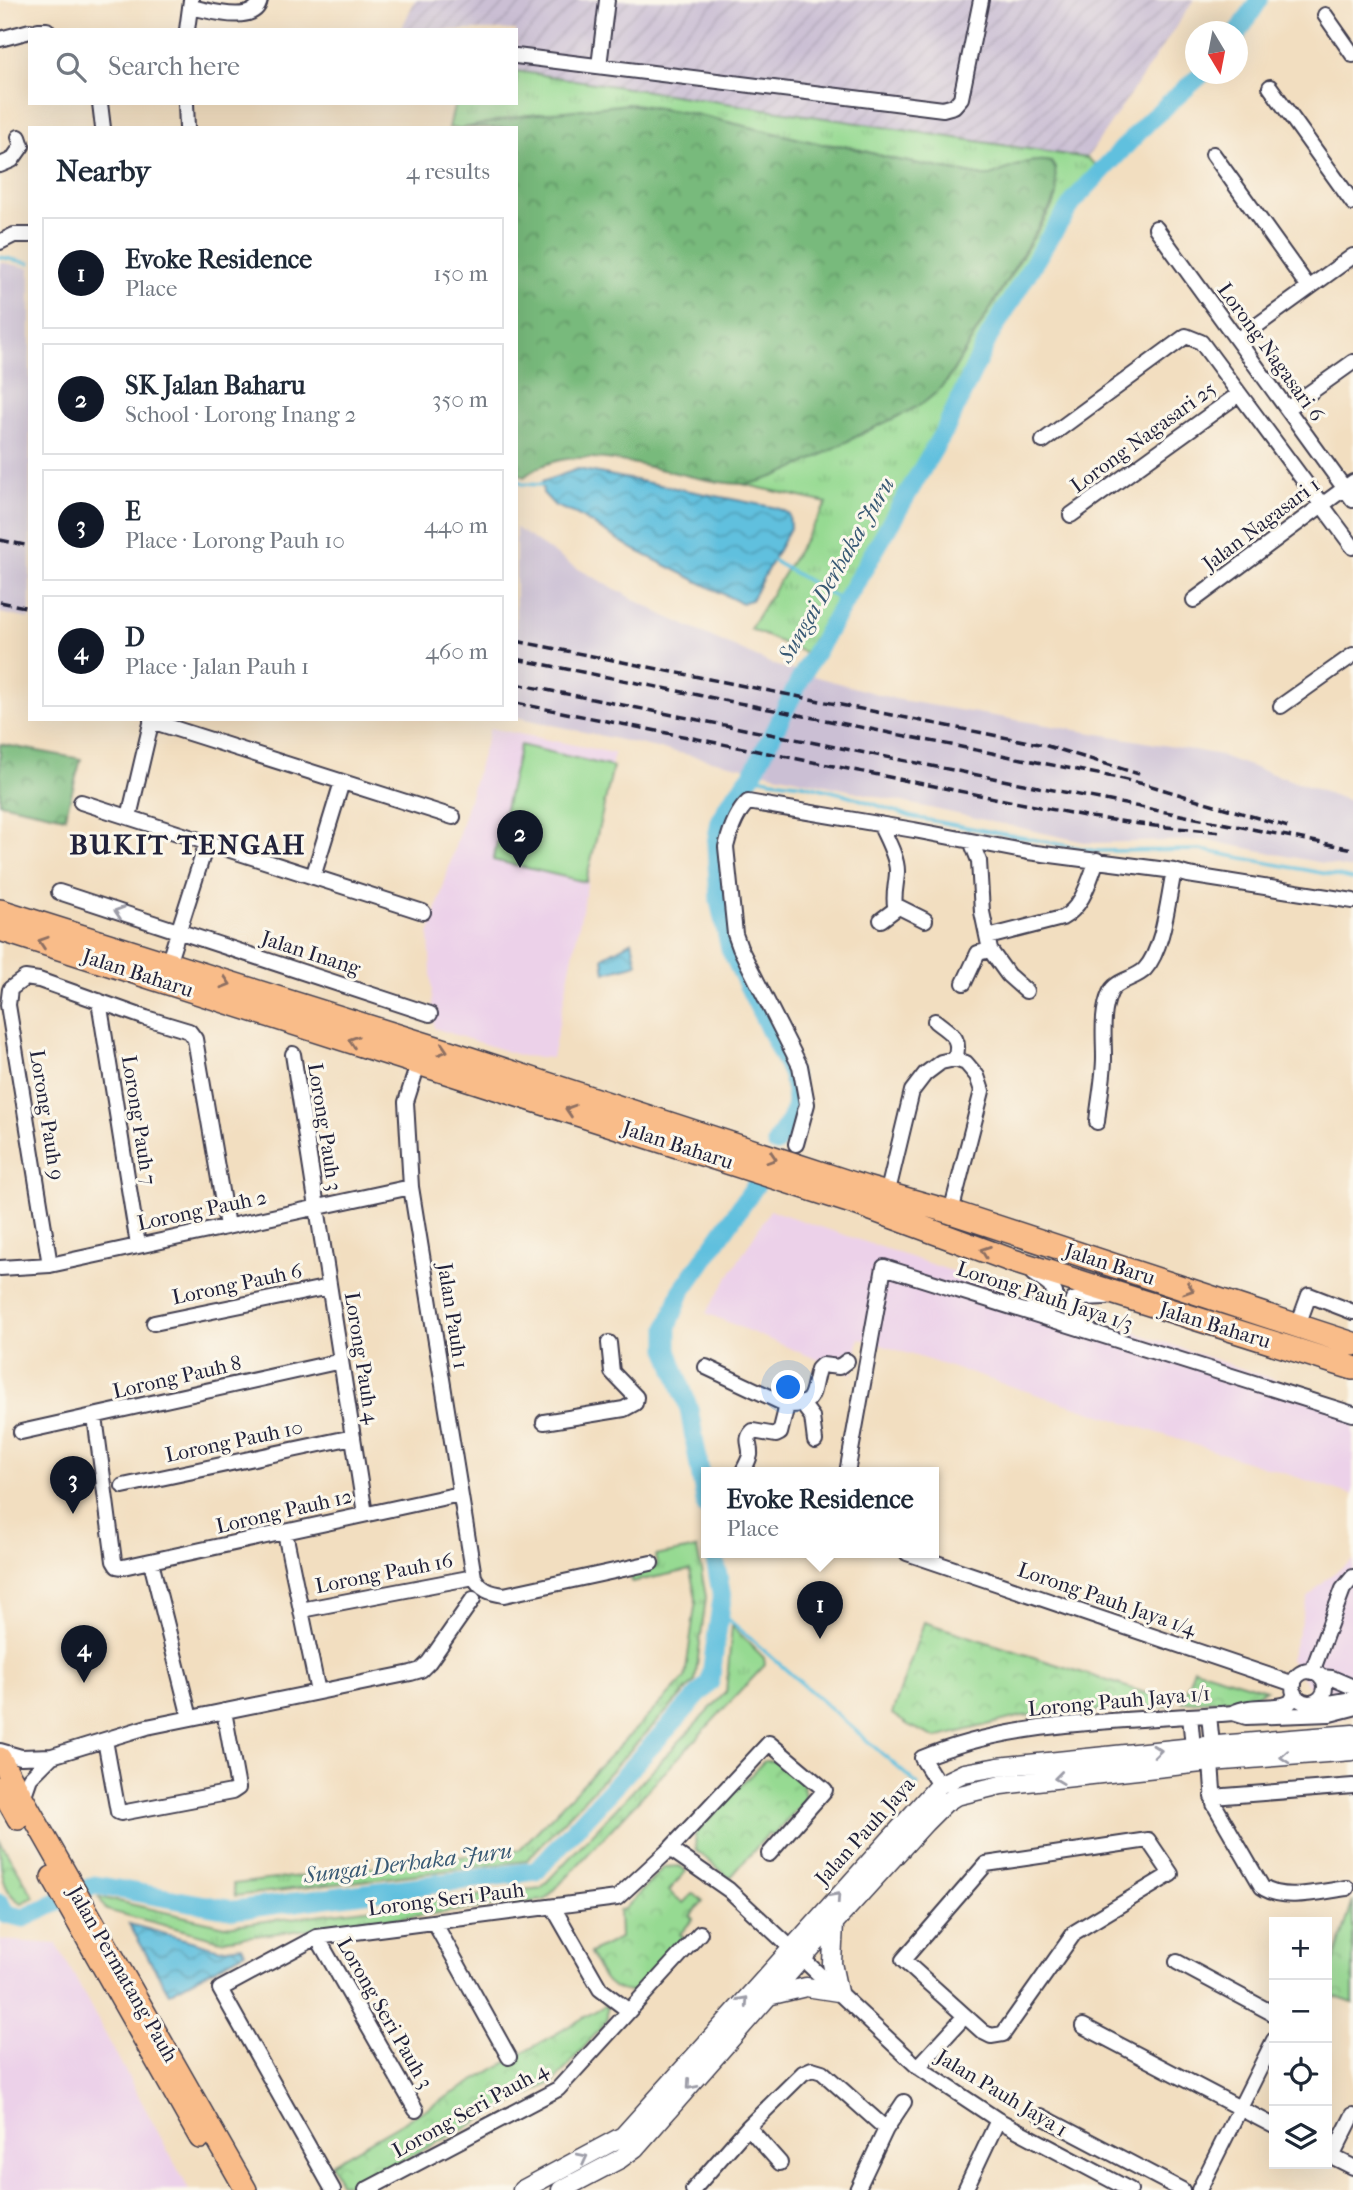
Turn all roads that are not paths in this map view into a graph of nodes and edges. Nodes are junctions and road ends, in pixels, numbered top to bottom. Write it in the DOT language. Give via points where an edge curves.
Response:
graph roads {
  1 [pos="260,0"];
  2 [pos="607,0"];
  3 [pos="981,0"];
  4 [pos="190,3"];
  5 [pos="1325,15"];
  6 [pos="187,28"];
  7 [pos="28,32"];
  8 [pos="0,39"];
  9 [pos="1353,55"];
  10 [pos="518,56"];
  11 [pos="599,66"];
  12 [pos="1270,88"];
  13 [pos="100,105"];
  14 [pos="186,105"];
  15 [pos="103,126"];
  16 [pos="190,126"];
  17 [pos="19,137"];
  18 [pos="1213,154"];
  19 [pos="0,165"];
  20 [pos="1353,203"];
  21 [pos="1156,228"];
  22 [pos="28,235"];
  23 [pos="0,242"];
  24 [pos="1353,256"];
  25 [pos="1309,288"];
  26 [pos="1237,340"];
  27 [pos="1353,362"];
  28 [pos="1240,394"];
  29 [pos="1287,409"];
  30 [pos="1043,441"];
  31 [pos="1350,490"];
  32 [pos="1322,505"];
  33 [pos="1070,515"];
  34 [pos="1353,547"];
  35 [pos="1194,600"];
  36 [pos="1353,655"];
  37 [pos="1281,706"];
  38 [pos="151,721"];
  39 [pos="154,721"];
  40 [pos="342,782"];
  41 [pos="81,802"];
  42 [pos="129,817"];
  43 [pos="453,817"];
  44 [pos="880,824"];
  45 [pos="971,841"];
  46 [pos="207,842"];
  47 [pos="1097,860"];
  48 [pos="1174,871"];
  49 [pos="313,877"];
  50 [pos="59,892"];
  51 [pos="1353,901"];
  52 [pos="897,908"];
  53 [pos="0,911"];
  54 [pos="423,912"];
  55 [pos="881,920"];
  56 [pos="925,920"];
  57 [pos="0,929"];
  58 [pos="179,932"];
  59 [pos="989,943"];
  60 [pos="168,964"];
  61 [pos="964,983"];
  62 [pos="1026,991"];
  63 [pos="99,1001"];
  64 [pos="430,1014"];
  65 [pos="935,1021"];
  66 [pos="293,1054"];
  67 [pos="955,1059"];
  68 [pos="419,1061"];
  69 [pos="1097,1122"];
  70 [pos="796,1144"];
  71 [pos="706,1145"];
  72 [pos="411,1187"];
  73 [pos="870,1196"];
  74 [pos="317,1207"];
  75 [pos="951,1212"];
  76 [pos="228,1226"];
  77 [pos="138,1245"];
  78 [pos="1013,1261"];
  79 [pos="50,1265"];
  80 [pos="0,1268"];
  81 [pos="329,1287"];
  82 [pos="1123,1296"];
  83 [pos="1018,1309"];
  84 [pos="1353,1312"];
  85 [pos="154,1322"];
  86 [pos="1298,1325"];
  87 [pos="1097,1336"];
  88 [pos="609,1343"];
  89 [pos="1353,1344"];
  90 [pos="847,1361"];
  91 [pos="341,1362"];
  92 [pos="706,1367"];
  93 [pos="1353,1368"];
  94 [pos="788,1405"];
  95 [pos="803,1405"];
  96 [pos="1353,1414"];
  97 [pos="95,1417"];
  98 [pos="544,1422"];
  99 [pos="21,1432"];
  100 [pos="353,1437"];
  101 [pos="815,1441"];
  102 [pos="745,1467"];
  103 [pos="848,1467"];
  104 [pos="123,1486"];
  105 [pos="460,1494"];
  106 [pos="365,1514"];
  107 [pos="285,1533"];
  108 [pos="921,1558"];
  109 [pos="151,1562"];
  110 [pos="651,1563"];
  111 [pos="474,1577"];
  112 [pos="1353,1577"];
  113 [pos="473,1599"];
  114 [pos="301,1610"];
  115 [pos="1317,1674"];
  116 [pos="1353,1687"];
  117 [pos="1294,1689"];
  118 [pos="318,1692"];
  119 [pos="1353,1699"];
  120 [pos="1311,1706"];
  121 [pos="1353,1708"];
  122 [pos="224,1711"];
  123 [pos="1233,1713"];
  124 [pos="1209,1715"];
  125 [pos="1190,1716"];
  126 [pos="190,1717"];
  127 [pos="1353,1734"];
  128 [pos="105,1740"];
  129 [pos="1193,1747"];
  130 [pos="0,1751"];
  131 [pos="1353,1751"];
  132 [pos="1212,1754"];
  133 [pos="52,1756"];
  134 [pos="0,1758"];
  135 [pos="939,1785"];
  136 [pos="1353,1786"];
  137 [pos="0,1787"];
  138 [pos="1212,1797"];
  139 [pos="23,1798"];
  140 [pos="670,1849"];
  141 [pos="769,1854"];
  142 [pos="59,1875"];
  143 [pos="1347,1888"];
  144 [pos="552,1907"];
  145 [pos="434,1922"];
  146 [pos="834,1924"];
  147 [pos="88,1926"];
  148 [pos="700,1933"];
  149 [pos="317,1937"];
  150 [pos="796,1953"];
  151 [pos="1177,1962"];
  152 [pos="838,1992"];
  153 [pos="768,1996"];
  154 [pos="629,2011"];
  155 [pos="1269,2011"];
  156 [pos="964,2017"];
  157 [pos="1083,2026"];
  158 [pos="1272,2043"];
  159 [pos="509,2057"];
  160 [pos="918,2067"];
  161 [pos="904,2102"];
  162 [pos="1240,2108"];
  163 [pos="416,2110"];
  164 [pos="1353,2115"];
  165 [pos="1041,2116"];
  166 [pos="998,2120"];
  167 [pos="1269,2123"];
  168 [pos="748,2127"];
  169 [pos="886,2129"];
  170 [pos="1332,2150"];
  171 [pos="1332,2156"];
  172 [pos="780,2163"];
  173 [pos="1353,2167"];
  174 [pos="230,2190"];
  175 [pos="246,2190"];
  176 [pos="334,2190"];
  177 [pos="366,2190"];
  178 [pos="522,2190"];
  179 [pos="561,2190"];
  180 [pos="694,2190"];
  181 [pos="857,2190"];
  182 [pos="965,2190"];
  183 [pos="1130,2190"];
  184 [pos="1182,2190"];
  185 [pos="1199,2190"];
  1 -- 4 [label="street" via="252,13 241,15"];
  2 -- 11 [label="street"];
  3 -- 11 [label="street" via="961,98 954,106 943,108"];
  4 -- 6 [label="street"];
  5 -- 9 [label="street"];
  7 -- 8 [label="street"];
  10 -- 11 [label="street"];
  12 -- 20 [label="street"];
  13 -- 15 [label="street"];
  14 -- 16 [label="street"];
  17 -- 19 [label="street" via="22,146 12,160"];
  18 -- 25 [label="street"];
  21 -- 26 [label="street, Lorong Nagasari 6"];
  22 -- 23 [label="street" via="14,234"];
  24 -- 25 [label="street"];
  25 -- 26 [label="street"];
  26 -- 29 [label="street, Lorong Nagasari 6"];
  27 -- 29 [label="street"];
  28 -- 30 [label="street" via="1201,342 1186,336"];
  28 -- 32 [label="street"];
  28 -- 33 [label="street, Lorong Nagasari 25"];
  29 -- 31 [label="street, Lorong Nagasari 6"];
  31 -- 32 [label="street, Jalan Nagasari 1"];
  32 -- 34 [label="street"];
  32 -- 35 [label="street, Jalan Nagasari 1"];
  36 -- 37 [label="street"];
  38 -- 42 [label="street"];
  39 -- 40 [label="street"];
  40 -- 43 [label="street"];
  40 -- 49 [label="street"];
  41 -- 42 [label="street"];
  42 -- 46 [label="street"];
  44 -- 45 [label="street"];
  44 -- 52 [label="street" via="897,872"];
  44 -- 70 [label="street" via="748,802 729,834 726,847 735,933 800,1066 807,1096"];
  45 -- 47 [label="street"];
  45 -- 59 [label="street" via="979,861"];
  46 -- 49 [label="street"];
  46 -- 58 [label="street"];
  47 -- 48 [label="street"];
  47 -- 59 [label="street" via="1087,887 1069,914"];
  48 -- 51 [label="street"];
  48 -- 69 [label="street" via="1153,958 1109,995"];
  49 -- 54 [label="street"];
  58 -- 50 [label="street, Jalan Inang, one-way"];
  52 -- 55 [label="street"];
  52 -- 56 [label="street"];
  53 -- 60 [label="highway, Jalan Baharu"];
  68 -- 57 [label="highway, Jalan Baharu, one-way"];
  58 -- 60 [label="street"];
  58 -- 64 [label="street, Jalan Inang"];
  59 -- 61 [label="street" via="978,953"];
  59 -- 62 [label="street" via="1008,975"];
  60 -- 71 [label="highway, Jalan Baharu, one-way" via="449,1052"];
  63 -- 76 [label="street" via="189,1031 195,1039"];
  63 -- 77 [label="street, Lorong Pauh 7"];
  63 -- 79 [label="street, Lorong Pauh 9" via="25,978 10,989 8,1005"];
  65 -- 67 [label="street" via="956,1038"];
  66 -- 74 [label="street, Lorong Pauh 3"];
  67 -- 73 [label="street" via="941,1062 912,1091"];
  67 -- 75 [label="street" via="966,1063 977,1076 982,1091"];
  71 -- 68 [label="highway, Jalan Baharu, one-way"];
  68 -- 72 [label="street, Jalan Pauh 1" via="406,1102"];
  71 -- 73 [label="highway, Jalan Baharu"];
  72 -- 74 [label="street, Lorong Pauh 2"];
  72 -- 105 [label="street, Jalan Pauh 1"];
  73 -- 75 [label="highway, Jalan Baru"];
  78 -- 73 [label="highway, Jalan Baharu, one-way"];
  74 -- 76 [label="street, Lorong Pauh 2"];
  74 -- 81 [label="street, Lorong Pauh 4"];
  75 -- 86 [label="highway, Jalan Baru, one-way"];
  76 -- 77 [label="street, Lorong Pauh 2"];
  77 -- 79 [label="street, Lorong Pauh 2"];
  78 -- 82 [label="highway, Jalan Baharu"];
  78 -- 83 [label="street" via="1053,1287 1056,1294 1055,1302 1043,1310"];
  79 -- 80 [label="street, Lorong Pauh 2"];
  81 -- 85 [label="street, Lorong Pauh 6"];
  81 -- 91 [label="street, Lorong Pauh 4"];
  82 -- 87 [label="street" via="1073,1300 1071,1313"];
  82 -- 93 [label="highway, Jalan Baharu"];
  83 -- 87 [label="street, Lorong Pauh Jaya 1/3"];
  83 -- 103 [label="street, Lorong Pauh Jaya 1/3" via="884,1267"];
  84 -- 86 [label="street" via="1309,1295"];
  86 -- 89 [label="highway, Jalan Baru"];
  87 -- 96 [label="street, Lorong Pauh Jaya 1/3"];
  88 -- 98 [label="street" via="612,1372 636,1397 635,1403 624,1409"];
  90 -- 95 [label="street" via="839,1367 822,1365 818,1369 809,1401"];
  91 -- 97 [label="street, Lorong Pauh 8"];
  91 -- 100 [label="street, Lorong Pauh 4"];
  92 -- 94 [label="street"];
  94 -- 95 [label="street"];
  94 -- 102 [label="street" via="780,1433 749,1434"];
  95 -- 101 [label="street" via="812,1417"];
  97 -- 99 [label="street, Lorong Pauh 8"];
  97 -- 109 [label="street, Lorong Pauh 12" via="114,1561 123,1567"];
  100 -- 104 [label="street, Lorong Pauh 10"];
  100 -- 106 [label="street, Lorong Pauh 4"];
  105 -- 106 [label="street, Lorong Pauh 12"];
  105 -- 111 [label="street, Jalan Pauh 1"];
  106 -- 107 [label="street, Lorong Pauh 12"];
  107 -- 109 [label="street, Lorong Pauh 12"];
  107 -- 114 [label="street"];
  108 -- 117 [label="street, Lorong Pauh Jaya 1/4"];
  109 -- 126 [label="street"];
  110 -- 111 [label="street" via="504,1595 490,1593"];
  111 -- 114 [label="street, Lorong Pauh 16"];
  112 -- 115 [label="street" via="1343,1589"];
  113 -- 118 [label="street" via="421,1670"];
  114 -- 118 [label="street"];
  115 -- 116 [label="street"];
  115 -- 117 [label="street" via="1303,1673"];
  115 -- 120 [label="street" via="1325,1686"];
  117 -- 120 [label="street" via="1300,1700"];
  117 -- 123 [label="street" via="1291,1701 1285,1704 1245,1707"];
  118 -- 122 [label="street"];
  119 -- 120 [label="street"];
  120 -- 121 [label="street, Lorong Pauh Jaya 1/1" via="1330,1713"];
  120 -- 123 [label="street, Lorong Pauh Jaya 1/1" via="1246,1717"];
  122 -- 126 [label="street"];
  122 -- 128 [label="street" via="238,1788 232,1793 118,1812"];
  123 -- 124 [label="street, Lorong Pauh Jaya 1/1"];
  124 -- 125 [label="street, Lorong Pauh Jaya 1/1"];
  124 -- 132 [label="street"];
  125 -- 129 [label="street"];
  125 -- 135 [label="street, Lorong Pauh Jaya 1/1" via="1019,1731 939,1751 922,1758"];
  126 -- 128 [label="street"];
  127 -- 132 [label="street, Jalan Pauh Jaya"];
  128 -- 133 [label="street"];
  129 -- 132 [label="street, Jalan Pauh Jaya"];
  135 -- 129 [label="street, Jalan Pauh Jaya, one-way" via="964,1773 998,1767"];
  130 -- 133 [label="street"];
  131 -- 132 [label="street, Jalan Pauh Jaya, one-way"];
  132 -- 138 [label="street"];
  132 -- 146 [label="street, Jalan Pauh Jaya, one-way" via="1001,1784 956,1796 944,1803"];
  133 -- 139 [label="street" via="30,1778"];
  134 -- 139 [label="main road, Jalan Permatang Pauh"];
  150 -- 135 [label="street, Jalan Pauh Jaya, one-way"];
  136 -- 138 [label="street"];
  137 -- 142 [label="main road, Jalan Permatang Pauh"];
  138 -- 143 [label="street" via="1217,1813 1269,1892 1280,1895"];
  139 -- 142 [label="main road, Jalan Permatang Pauh"];
  140 -- 141 [label="street, Lorong Seri Pauh" via="769,1743 825,1790"];
  140 -- 144 [label="street, Lorong Seri Pauh" via="617,1898"];
  140 -- 150 [label="street" via="729,1890"];
  142 -- 147 [label="main road, Jalan Permatang Pauh"];
  144 -- 145 [label="street, Lorong Seri Pauh"];
  144 -- 154 [label="street" via="600,1989"];
  145 -- 149 [label="street, Lorong Seri Pauh"];
  145 -- 159 [label="street"];
  146 -- 150 [label="street, Jalan Pauh Jaya"];
  146 -- 152 [label="street" via="832,1963"];
  147 -- 174 [label="main road, Jalan Permatang Pauh"];
  147 -- 175 [label="main road, Jalan Permatang Pauh"];
  148 -- 154 [label="street, Lorong Seri Pauh 4"];
  149 -- 163 [label="street, Lorong Seri Pauh 3"];
  149 -- 176 [label="street, Lorong Seri Pauh" via="220,1989"];
  150 -- 152 [label="street, Jalan Pauh Jaya 1"];
  150 -- 153 [label="street, Jalan Pauh Jaya"];
  178 -- 150 [label="street, Jalan Pauh Jaya, one-way" via="623,2136"];
  151 -- 155 [label="street"];
  152 -- 153 [label="street" via="806,1987"];
  152 -- 160 [label="street, Jalan Pauh Jaya 1"];
  153 -- 179 [label="street, Jalan Pauh Jaya, one-way" via="635,2148"];
  154 -- 177 [label="street, Lorong Seri Pauh 4" via="558,2089"];
  156 -- 156 [label="street" via="991,2036 1003,2034 1075,1932 1171,1874 1147,1840 986,1864 903,1960"];
  156 -- 160 [label="street"];
  157 -- 162 [label="street"];
  158 -- 162 [label="street"];
  160 -- 166 [label="street, Jalan Pauh Jaya 1"];
  161 -- 169 [label="street"];
  162 -- 167 [label="street"];
  162 -- 185 [label="street"];
  164 -- 170 [label="street"];
  165 -- 184 [label="street"];
  166 -- 182 [label="street"];
  166 -- 183 [label="street, Jalan Pauh Jaya 1"];
  168 -- 169 [label="street" via="812,2069 822,2072"];
  168 -- 172 [label="street"];
  168 -- 180 [label="street"];
  169 -- 181 [label="street"];
  171 -- 173 [label="street"];
}
